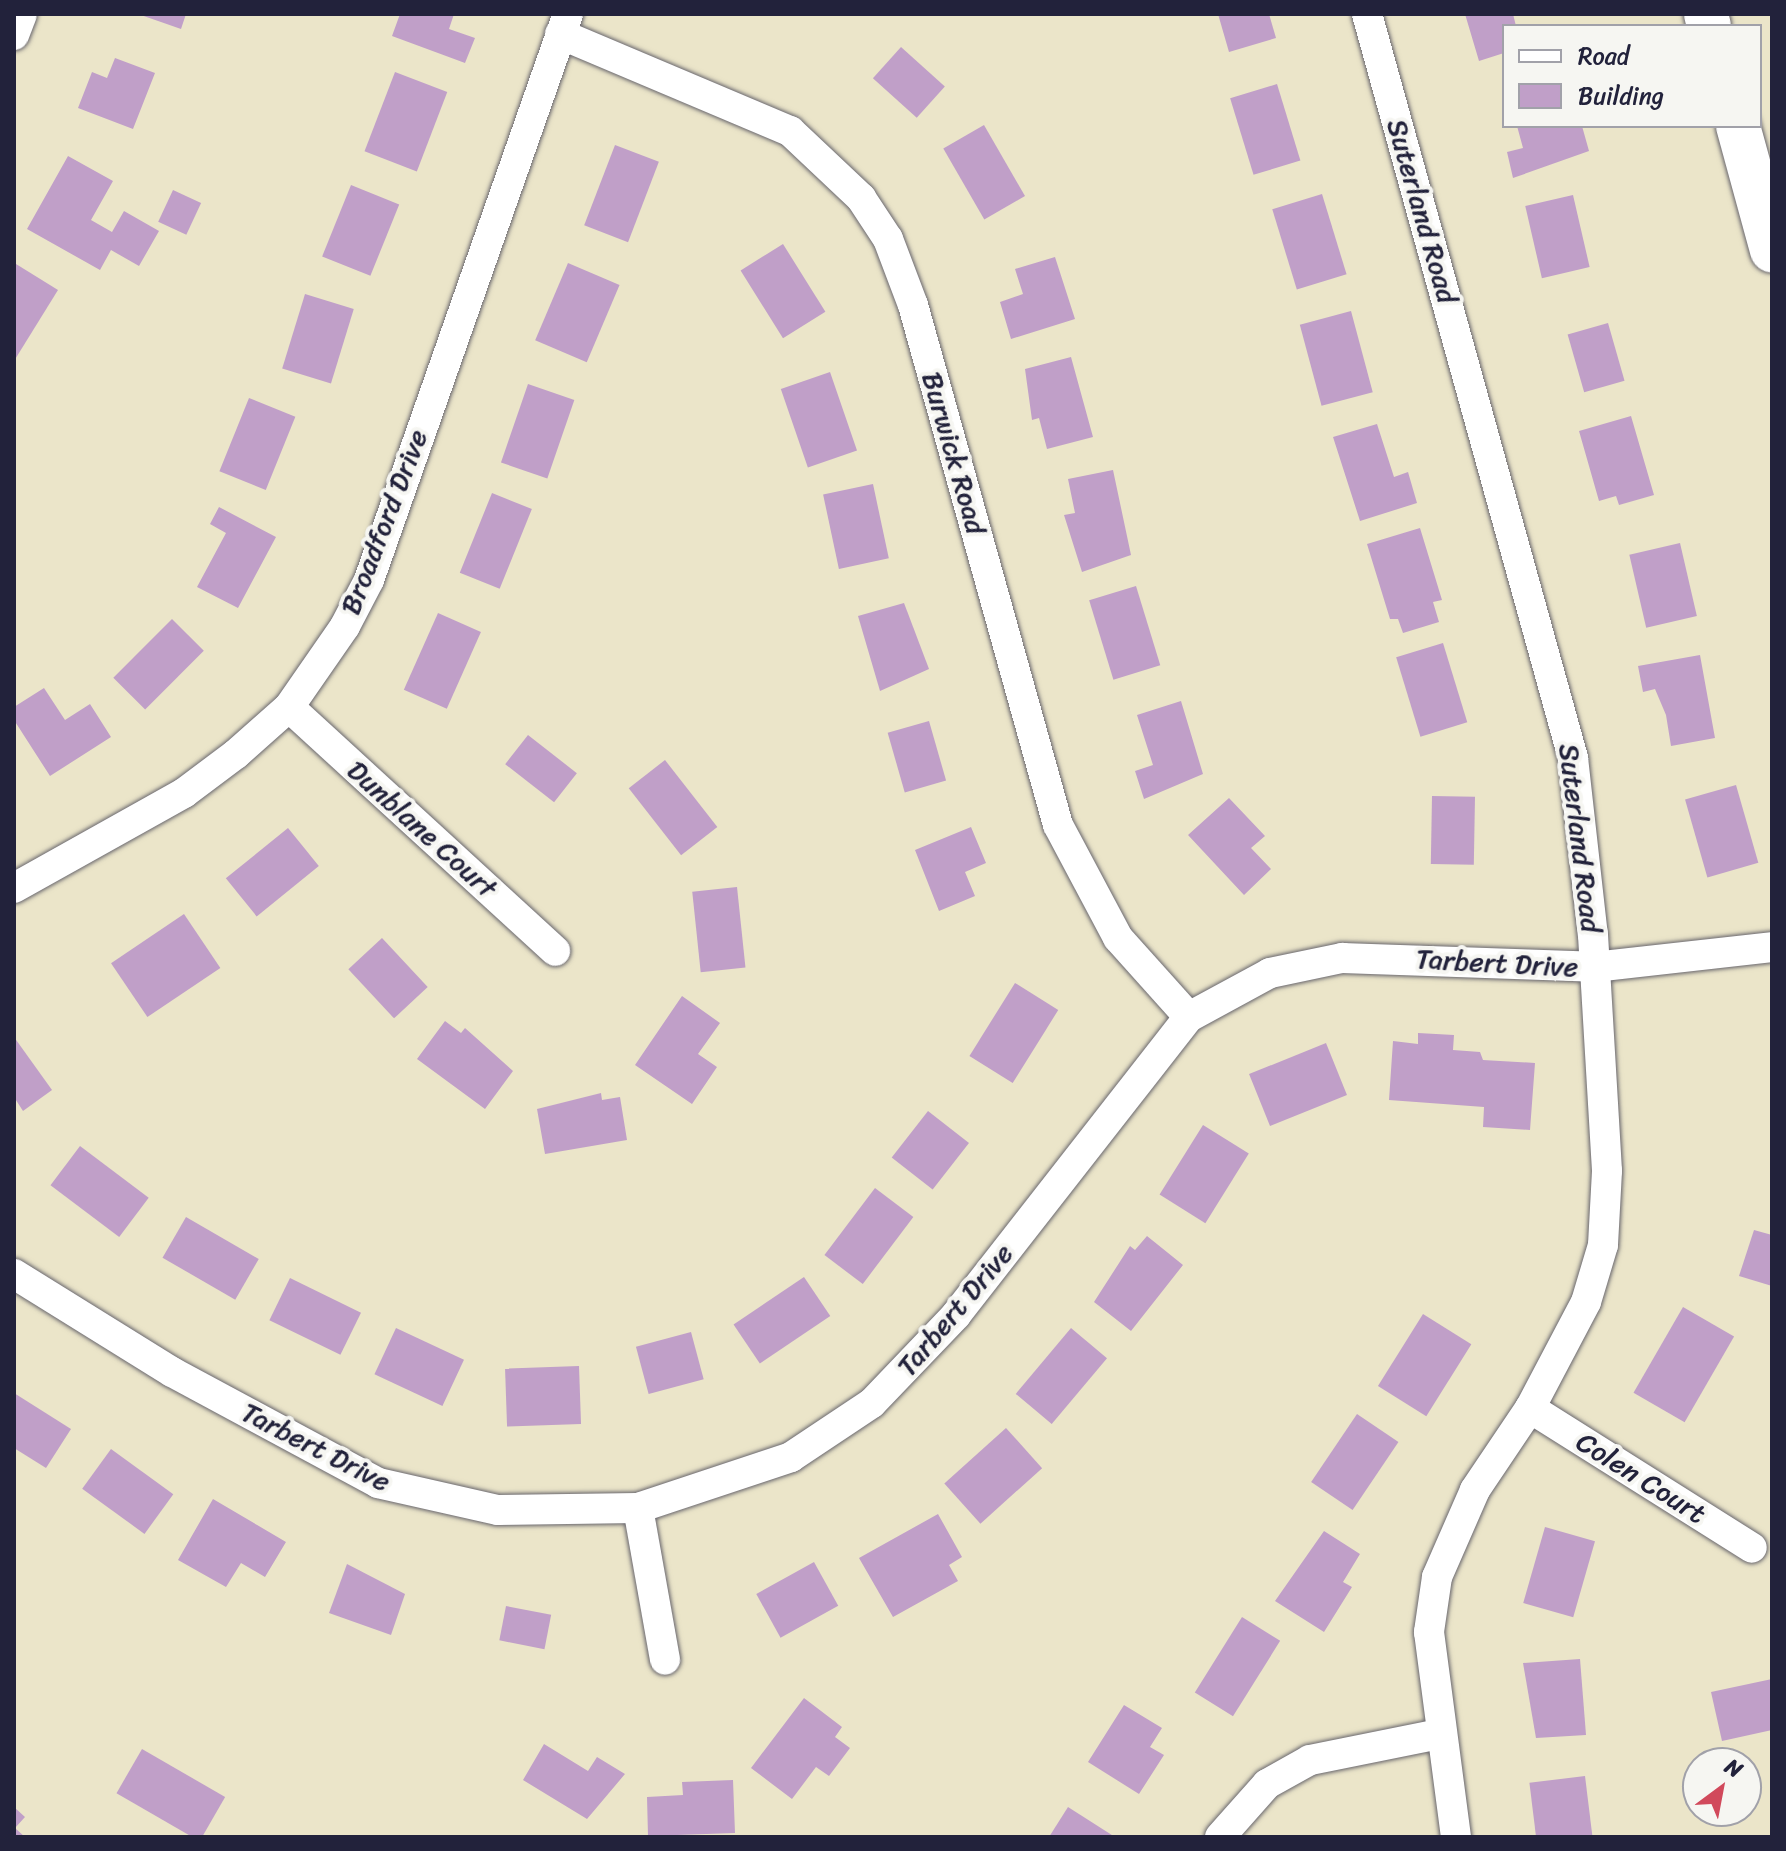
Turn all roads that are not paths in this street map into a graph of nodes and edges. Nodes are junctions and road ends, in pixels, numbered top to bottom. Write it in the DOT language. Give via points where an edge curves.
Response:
graph roads {
  1 [pos="22,14"];
  2 [pos="1367,14"];
  3 [pos="564,24"];
  4 [pos="14,35"];
  5 [pos="1739,128"];
  6 [pos="1772,250"];
  7 [pos="289,707"];
  8 [pos="14,888"];
  9 [pos="1772,947"];
  10 [pos="555,951"];
  11 [pos="1594,967"];
  12 [pos="1189,1017"];
  13 [pos="14,1274"];
  14 [pos="1530,1408"];
  15 [pos="638,1508"];
  16 [pos="1752,1548"];
  17 [pos="665,1660"];
  18 [pos="1439,1734"];
  19 [pos="1220,1837"];
  20 [pos="1456,1837"];
  1 -- 4 [label="street"];
  2 -- 11 [label="street, Suterland Road" via="1558,693 1584,828"];
  3 -- 7 [label="street, Broadford Drive" via="369,580"];
  3 -- 12 [label="street, Burwick Road" via="790,131 861,198 888,239 913,305 1058,825 1118,938"];
  5 -- 6 [label="main road"];
  7 -- 8 [label="street, Broadford Drive" via="184,793"];
  7 -- 10 [label="street, Dunblane Court"];
  9 -- 11 [label="street, Tarbert Drive"];
  11 -- 12 [label="street, Tarbert Drive" via="1342,958 1270,973"];
  11 -- 14 [label="street, Suterland Road" via="1607,1171 1603,1245 1576,1325"];
  12 -- 15 [label="street, Tarbert Drive" via="903,1376 791,1457"];
  13 -- 15 [label="street, Tarbert Drive" via="172,1372 378,1483 498,1510"];
  14 -- 16 [label="street, Colen Court"];
  14 -- 18 [label="street, Suterland Road" via="1475,1490 1437,1577 1429,1632"];
  15 -- 17 [label="street"];
  18 -- 19 [label="street" via="1310,1760 1267,1784"];
  18 -- 20 [label="street, Suterland Road"];
}
